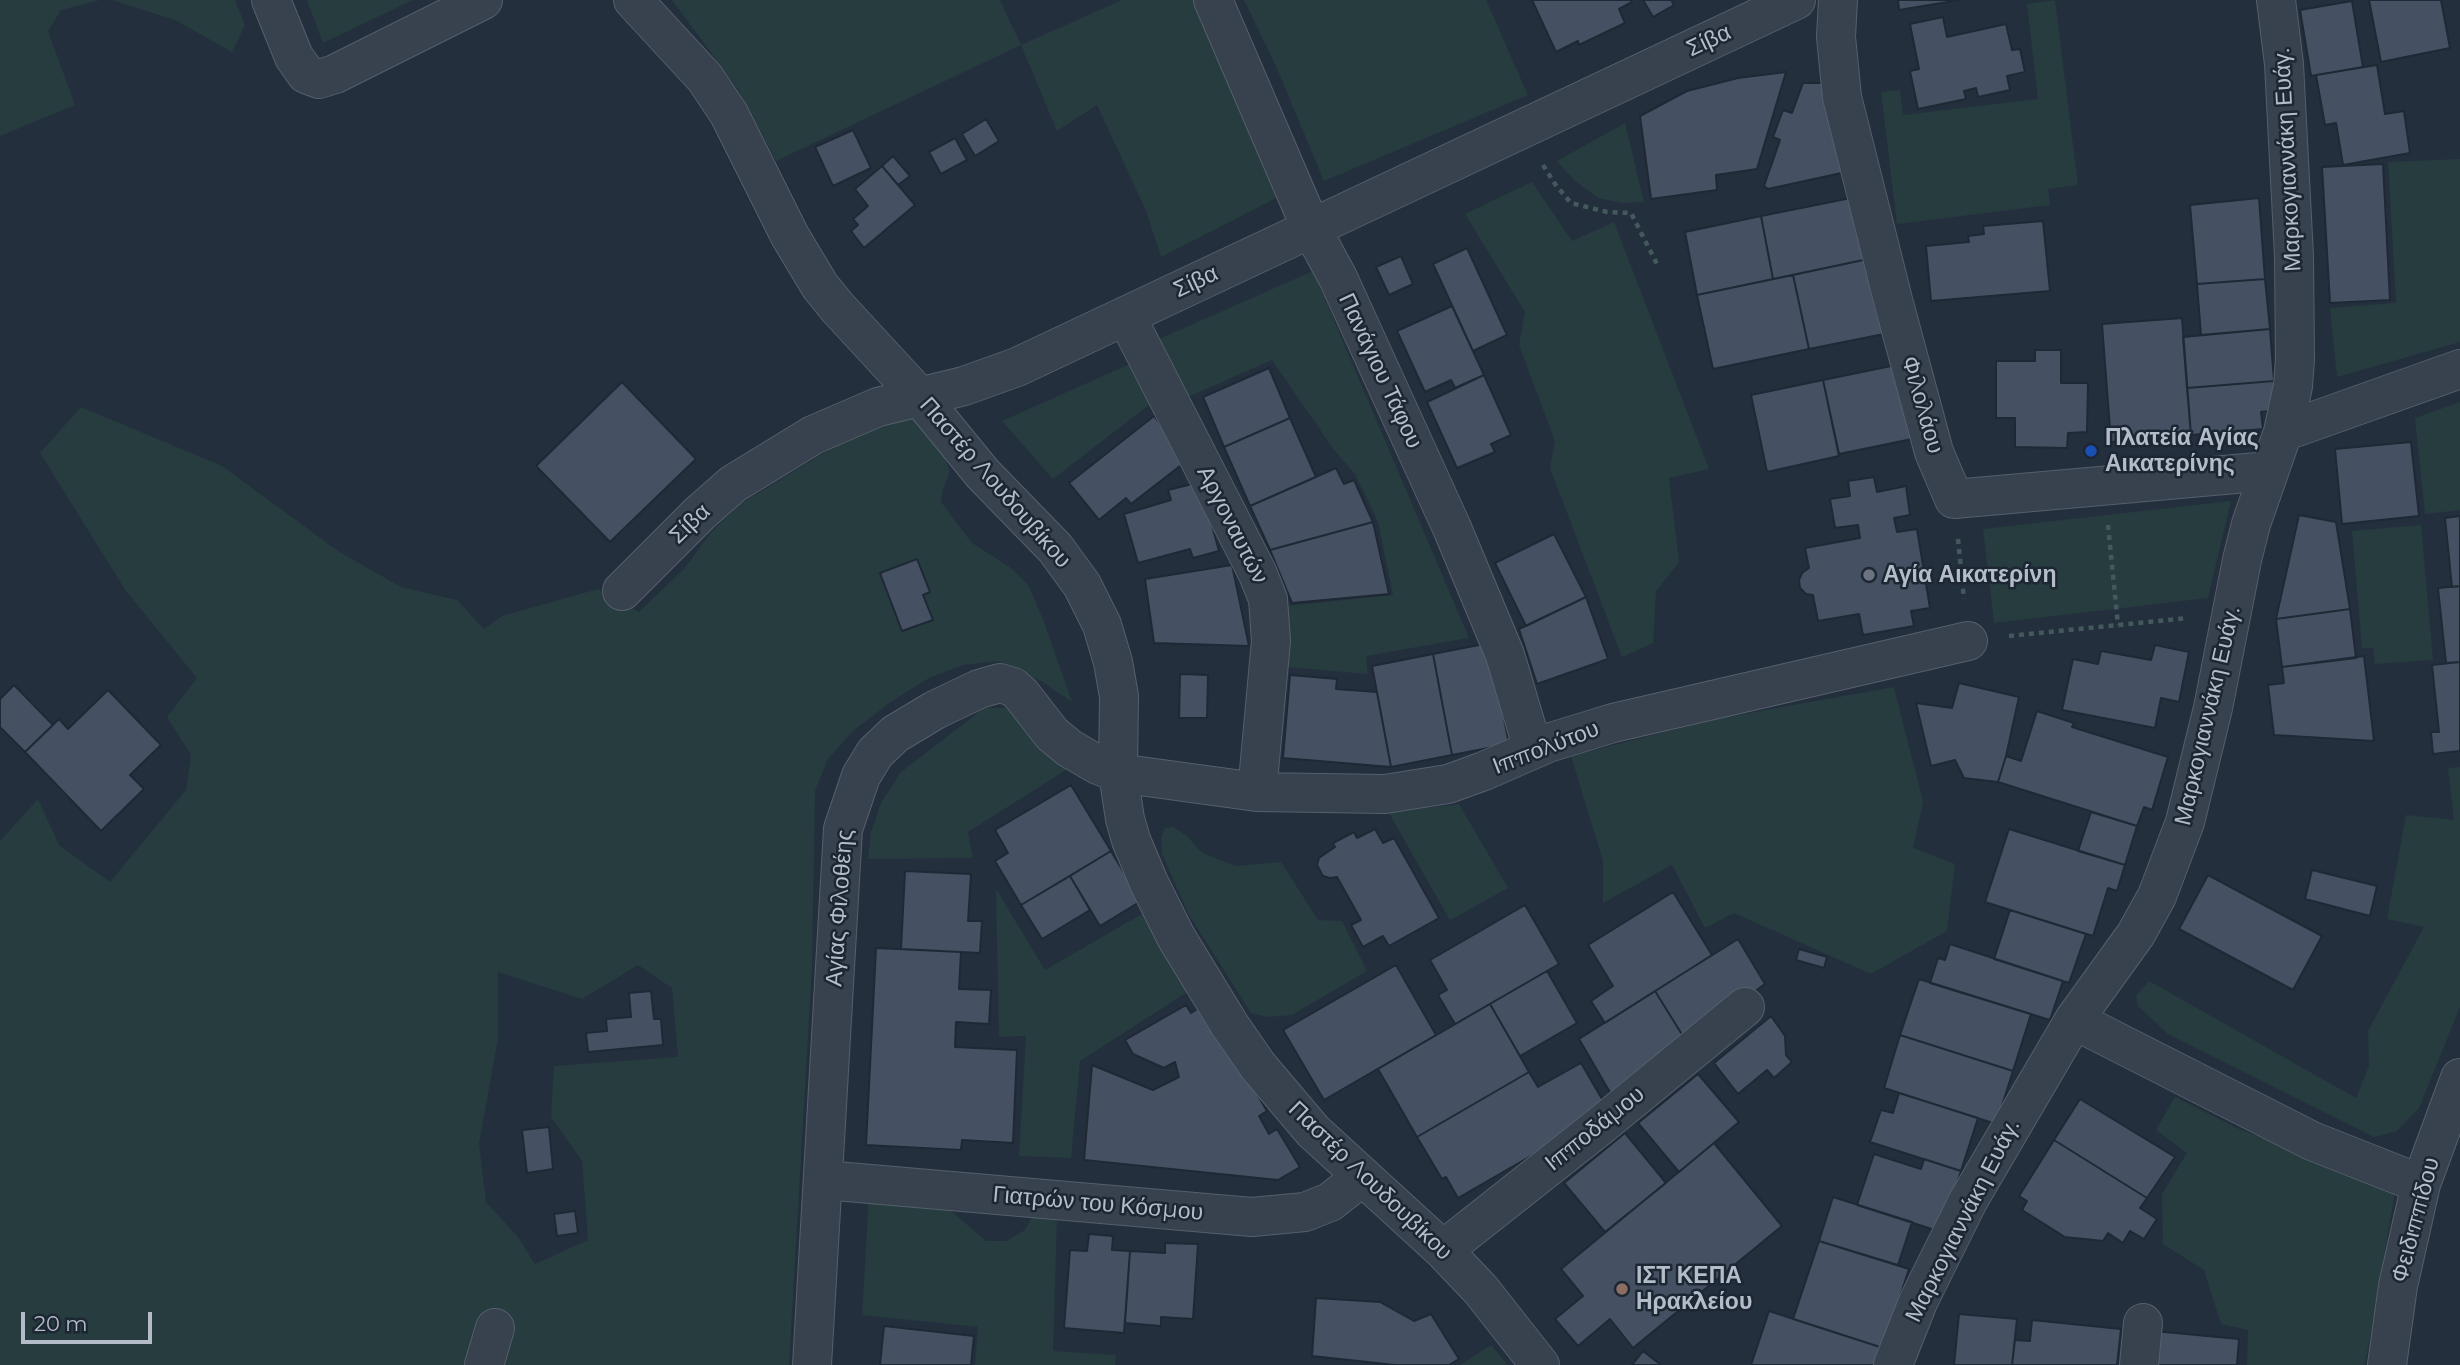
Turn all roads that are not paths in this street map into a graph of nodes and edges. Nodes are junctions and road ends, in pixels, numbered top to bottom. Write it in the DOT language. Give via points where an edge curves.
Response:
graph roads {
  1 [pos="271,0"];
  2 [pos="482,0"];
  3 [pos="633,0"];
  4 [pos="1213,0"];
  5 [pos="1796,0"];
  6 [pos="1838,0"];
  7 [pos="2276,0"];
  8 [pos="1311,228"];
  9 [pos="1126,316"];
  10 [pos="2460,369"];
  11 [pos="920,397"];
  12 [pos="2283,432"];
  13 [pos="2269,471"];
  14 [pos="622,591"];
  15 [pos="1968,640"];
  16 [pos="1533,749"];
  17 [pos="1118,773"];
  18 [pos="1257,792"];
  19 [pos="1745,1007"];
  20 [pos="2074,1020"];
  21 [pos="2460,1079"];
  22 [pos="1362,1177"];
  23 [pos="824,1180"];
  24 [pos="2421,1184"];
  25 [pos="1443,1250"];
  26 [pos="2143,1323"];
  27 [pos="495,1328"];
  28 [pos="484,1365"];
  29 [pos="812,1365"];
  30 [pos="1540,1365"];
  31 [pos="1893,1365"];
  32 [pos="2139,1365"];
  33 [pos="2387,1365"];
  1 -- 2 [label="street" via="294,57 306,74 319,79"];
  3 -- 11 [label="street, Παστέρ Λουδουβίκου" via="705,78 729,114 820,286"];
  4 -- 8 [label="street, Πανάγιου Τάφου"];
  5 -- 8 [label="street, Σίβα"];
  6 -- 13 [label="street, Φιλολάου" via="1842,97 1934,452 1954,499"];
  7 -- 12 [label="street, Μαρκογιαννάκη Ευάγ." via="2288,129 2295,310 2295,359"];
  8 -- 9 [label="street, Σίβα"];
  8 -- 16 [label="street, Πανάγιου Τάφου" via="1452,528 1505,655"];
  9 -- 11 [label="street, Σίβα" via="1017,367"];
  9 -- 18 [label="street, Αργοναυτών" via="1268,599 1271,641"];
  10 -- 12 [label="street"];
  11 -- 14 [label="street, Σίβα" via="844,420 769,460 700,513"];
  11 -- 17 [label="street, Παστέρ Λουδουβίκου" via="983,474 1055,548 1088,596 1102,625 1119,696"];
  12 -- 13 [label="street, Μαρκογιαννάκη Ευάγ."];
  13 -- 20 [label="street, Μαρκογιαννάκη Ευάγ." via="2248,536 2202,758 2171,863 2136,934"];
  15 -- 16 [label="street, Ιππολύτου" via="1695,702"];
  16 -- 18 [label="street, Ιππολύτου" via="1467,778 1409,792"];
  17 -- 18 [label="street, Ιππολύτου"];
  17 -- 22 [label="street, Παστέρ Λουδουβίκου" via="1125,819 1139,859 1202,982 1286,1101"];
  17 -- 23 [label="street, Αγίας Φιλοθέης" via="1069,748 1021,694 1000,683 926,715 875,753 861,776 843,829"];
  19 -- 25 [label="street, Ιπποδάμου"];
  20 -- 24 [label="street" via="2312,1141"];
  20 -- 31 [label="street, Μαρκογιαννάκη Ευάγ." via="1956,1225"];
  21 -- 24 [label="street, Φειδιππίδου"];
  22 -- 23 [label="street, Γιατρών του Κόσμου" via="1330,1202 1305,1212 1252,1217"];
  22 -- 25 [label="street, Παστέρ Λουδουβίκου"];
  23 -- 29 [label="street, Αγίας Φιλοθέης"];
  24 -- 33 [label="street, Φειδιππίδου" via="2398,1286"];
  25 -- 30 [label="street, Παστέρ Λουδουβίκου"];
  26 -- 32 [label="street"];
  27 -- 28 [label="street"];
}
